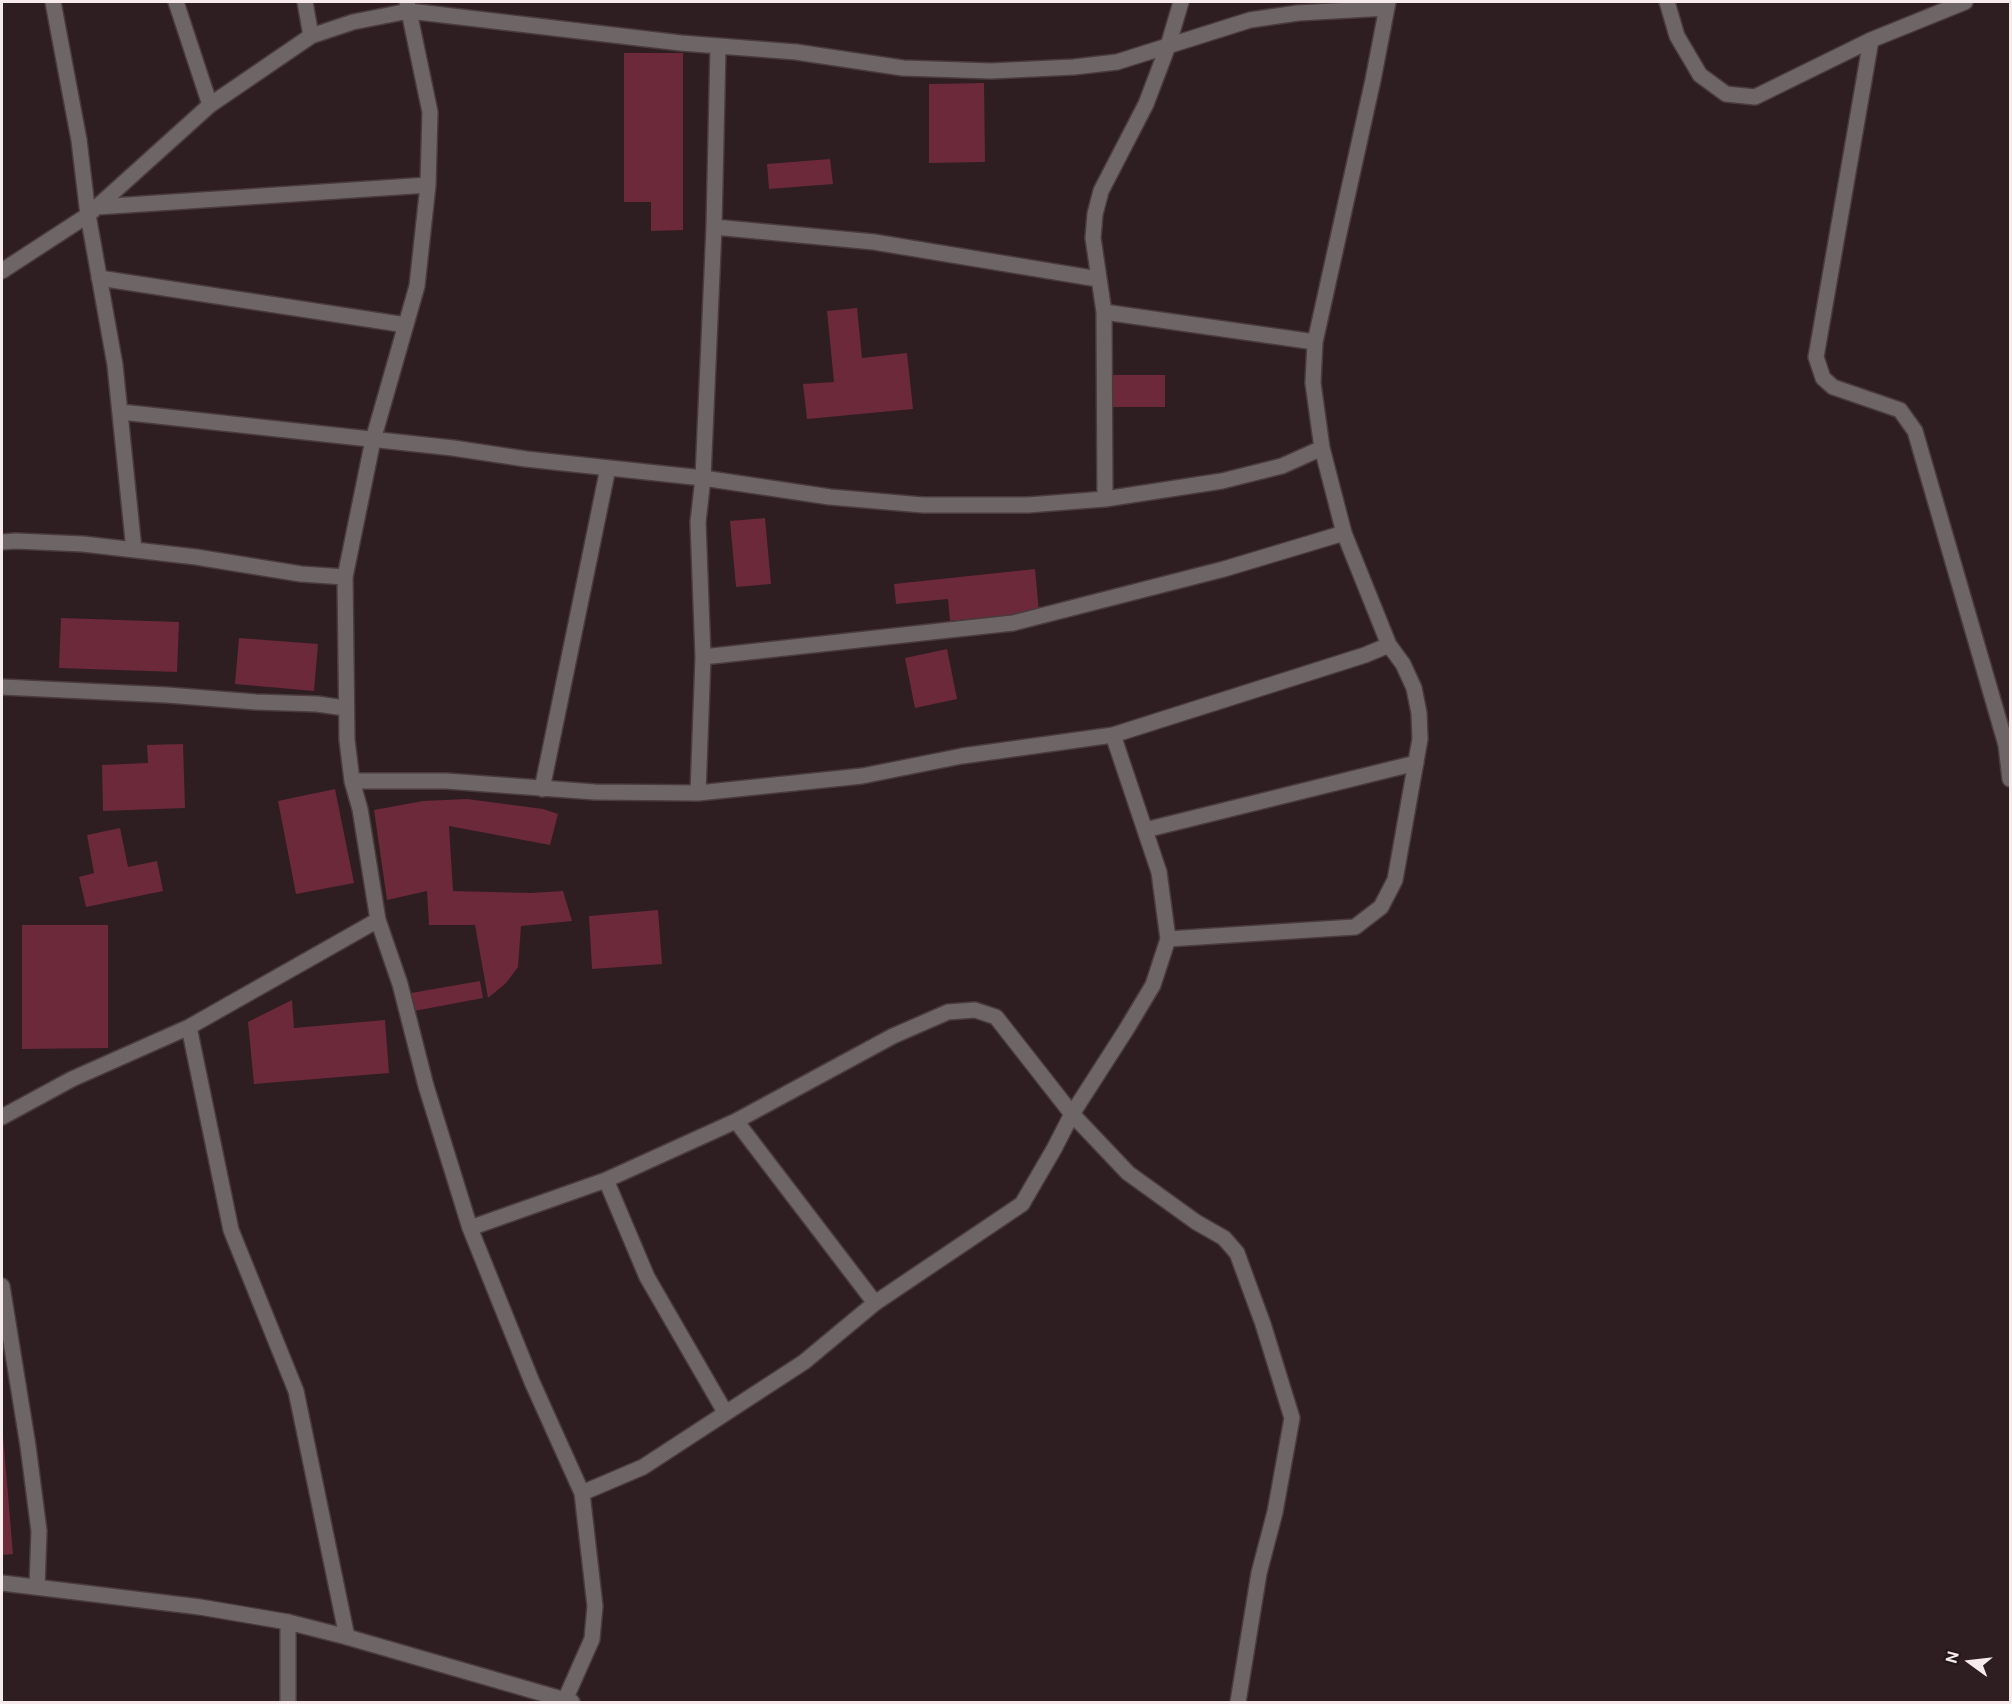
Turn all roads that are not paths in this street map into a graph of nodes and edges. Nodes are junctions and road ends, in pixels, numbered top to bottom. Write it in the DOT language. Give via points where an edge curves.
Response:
graph roads {
  1 [pos="53,2"];
  2 [pos="176,2"];
  3 [pos="305,2"];
  4 [pos="1181,2"];
  5 [pos="1667,2"];
  6 [pos="1965,2"];
  7 [pos="1388,5"];
  8 [pos="408,6"];
  9 [pos="311,36"];
  10 [pos="1871,40"];
  11 [pos="1168,45"];
  12 [pos="718,46"];
  13 [pos="210,105"];
  14 [pos="429,185"];
  15 [pos="93,211"];
  16 [pos="714,227"];
  17 [pos="2,271"];
  18 [pos="99,278"];
  19 [pos="1098,279"];
  20 [pos="1104,312"];
  21 [pos="406,325"];
  22 [pos="1316,342"];
  23 [pos="121,412"];
  24 [pos="373,440"];
  25 [pos="1322,448"];
  26 [pos="608,468"];
  27 [pos="703,478"];
  28 [pos="1105,500"];
  29 [pos="1344,533"];
  30 [pos="2,542"];
  31 [pos="134,550"];
  32 [pos="345,578"];
  33 [pos="1389,645"];
  34 [pos="703,657"];
  35 [pos="2,687"];
  36 [pos="345,708"];
  37 [pos="1113,735"];
  38 [pos="1416,763"];
  39 [pos="2010,779"];
  40 [pos="352,781"];
  41 [pos="543,789"];
  42 [pos="698,793"];
  43 [pos="1145,830"];
  44 [pos="378,920"];
  45 [pos="1167,939"];
  46 [pos="189,1027"];
  47 [pos="1072,1114"];
  48 [pos="2,1118"];
  49 [pos="736,1121"];
  50 [pos="606,1180"];
  51 [pos="470,1228"];
  52 [pos="2,1286"];
  53 [pos="876,1303"];
  54 [pos="725,1412"];
  55 [pos="582,1493"];
  56 [pos="2,1583"];
  57 [pos="37,1587"];
  58 [pos="288,1622"];
  59 [pos="347,1637"];
  60 [pos="568,1701"];
  61 [pos="288,1702"];
  62 [pos="1238,1702"];
  1 -- 15 [label="street"];
  2 -- 13 [label="street"];
  3 -- 9 [label="street"];
  4 -- 11 [label="street"];
  5 -- 10 [label="street" via="1677,36 1700,75 1726,94 1755,97"];
  6 -- 10 [label="street"];
  7 -- 11 [label="street" via="1250,20"];
  7 -- 22 [label="street"];
  8 -- 9 [label="street"];
  8 -- 12 [label="street"];
  8 -- 14 [label="street" via="430,112"];
  9 -- 13 [label="street"];
  10 -- 39 [label="street" via="1816,357 1823,378 1833,387 1900,410 1915,431 2006,745"];
  11 -- 12 [label="street" via="1117,62 991,71 903,68 796,52"];
  11 -- 19 [label="street" via="1146,104 1101,191 1093,238"];
  12 -- 16 [label="street"];
  13 -- 15 [label="street"];
  14 -- 15 [label="street"];
  14 -- 21 [label="street" via="417,286"];
  15 -- 17 [label="street"];
  15 -- 18 [label="street"];
  16 -- 19 [label="street" via="874,242"];
  16 -- 27 [label="street"];
  18 -- 21 [label="street"];
  18 -- 23 [label="street"];
  19 -- 20 [label="street"];
  20 -- 22 [label="street"];
  20 -- 28 [label="street"];
  21 -- 24 [label="street"];
  22 -- 25 [label="street" via="1313,383"];
  23 -- 24 [label="street"];
  23 -- 31 [label="street"];
  24 -- 26 [label="street"];
  24 -- 32 [label="street"];
  25 -- 28 [label="street" via="1282,465 1222,481"];
  25 -- 29 [label="street"];
  26 -- 27 [label="street"];
  26 -- 41 [label="street"];
  27 -- 28 [label="street" via="831,497 923,505 1028,506"];
  27 -- 34 [label="street" via="699,522"];
  29 -- 33 [label="street"];
  29 -- 34 [label="street" via="1224,569 1013,623"];
  30 -- 31 [label="street"];
  31 -- 32 [label="street"];
  32 -- 36 [label="street"];
  33 -- 37 [label="street"];
  33 -- 38 [label="street" via="1414,688 1419,713"];
  34 -- 42 [label="street"];
  35 -- 36 [label="street"];
  36 -- 40 [label="street"];
  37 -- 42 [label="street" via="962,756 862,776"];
  37 -- 43 [label="street"];
  38 -- 43 [label="street"];
  38 -- 45 [label="street" via="1395,880 1382,907 1355,927"];
  40 -- 41 [label="street" via="446,781"];
  40 -- 44 [label="street"];
  41 -- 42 [label="street"];
  43 -- 45 [label="street" via="1159,872"];
  44 -- 46 [label="street"];
  44 -- 51 [label="street"];
  45 -- 47 [label="street" via="1153,986"];
  46 -- 48 [label="street" via="72,1079"];
  46 -- 59 [label="street" via="231,1230 296,1391"];
  47 -- 49 [label="street" via="996,1017 975,1010 948,1012 893,1036"];
  47 -- 53 [label="street" via="1022,1204"];
  47 -- 62 [label="street" via="1128,1173 1224,1238 1236,1253 1280,1375 1292,1418 1259,1573"];
  49 -- 50 [label="street"];
  49 -- 53 [label="street"];
  50 -- 51 [label="street"];
  50 -- 54 [label="street" via="647,1277"];
  51 -- 55 [label="street"];
  52 -- 57 [label="street" via="39,1531"];
  53 -- 54 [label="street" via="804,1362"];
  54 -- 55 [label="street" via="643,1467"];
  55 -- 60 [label="street" via="595,1606 592,1639"];
  56 -- 57 [label="street"];
  57 -- 58 [label="street"];
  58 -- 59 [label="street"];
  58 -- 61 [label="street"];
  59 -- 60 [label="street"];
}
